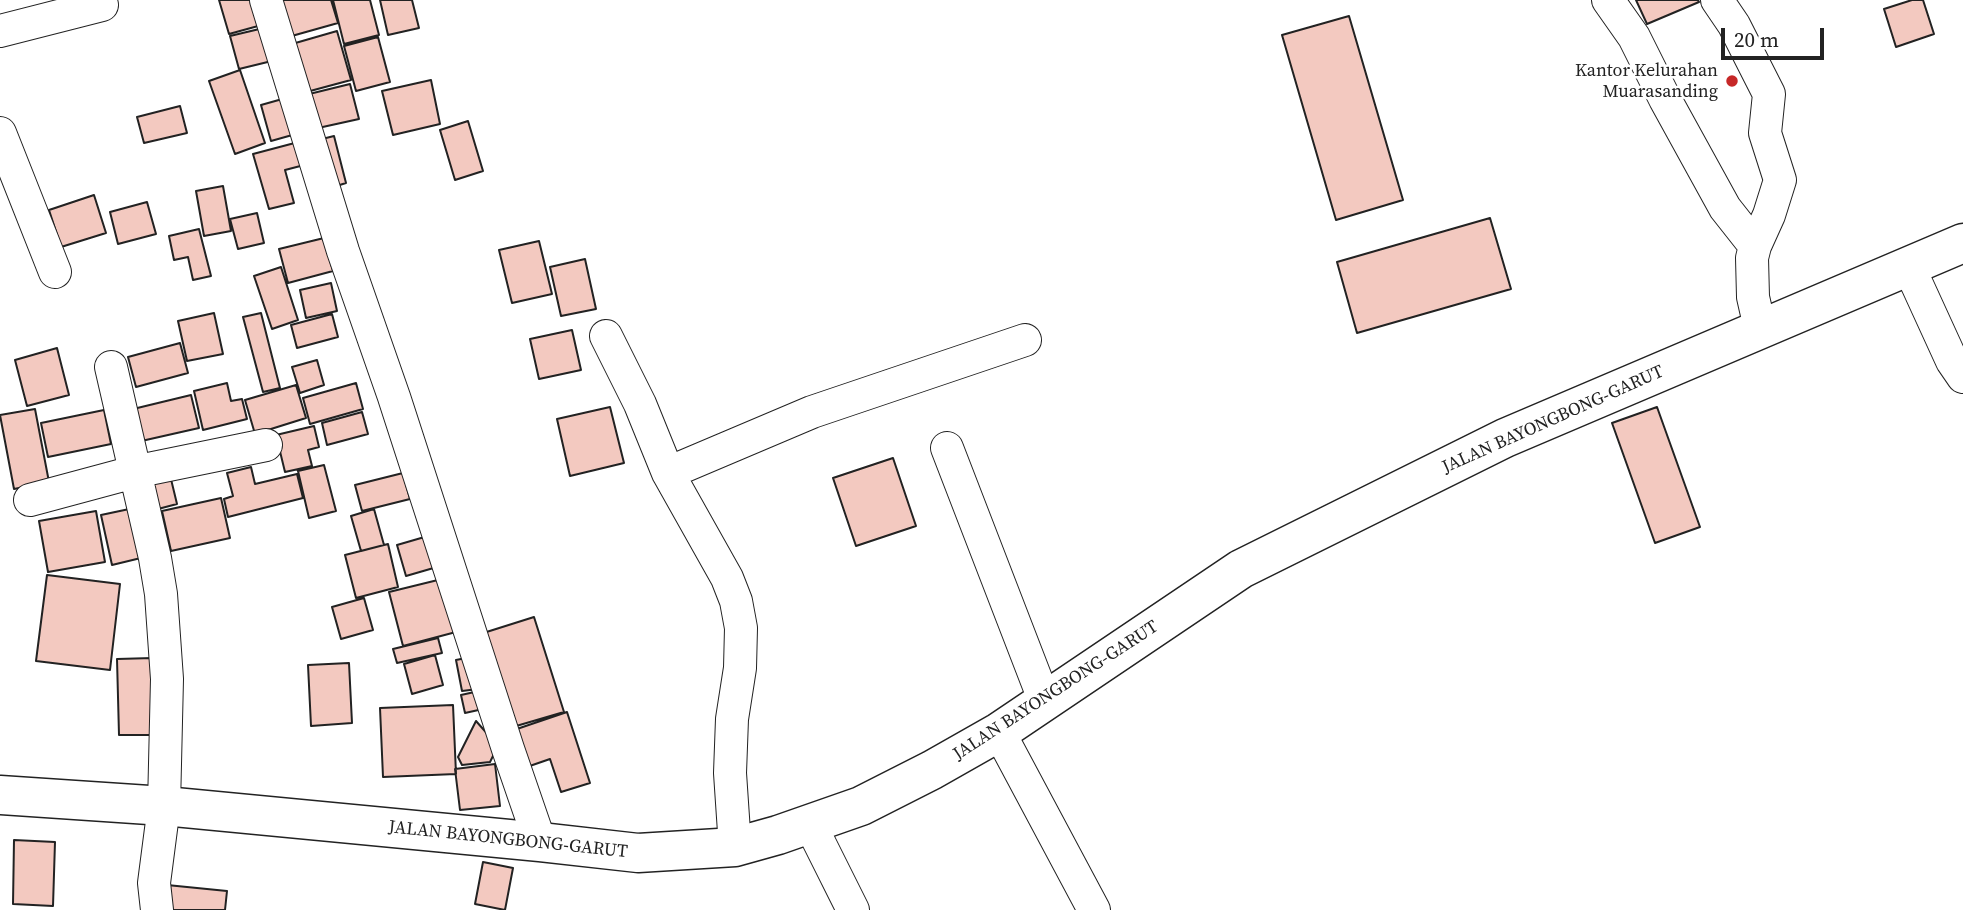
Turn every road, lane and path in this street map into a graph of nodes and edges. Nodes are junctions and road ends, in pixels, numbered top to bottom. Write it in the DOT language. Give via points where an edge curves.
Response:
graph roads {
  1 [pos="266,0"];
  2 [pos="1608,0"];
  3 [pos="1720,1"];
  4 [pos="102,5"];
  5 [pos="0,31"];
  6 [pos="0,133"];
  7 [pos="1963,243"];
  8 [pos="1755,246"];
  9 [pos="1909,267"];
  10 [pos="55,272"];
  11 [pos="1760,328"];
  12 [pos="606,336"];
  13 [pos="1025,340"];
  14 [pos="111,367"];
  15 [pos="1963,377"];
  16 [pos="266,444"];
  17 [pos="947,448"];
  18 [pos="134,472"];
  19 [pos="668,473"];
  20 [pos="30,500"];
  21 [pos="1045,702"];
  22 [pos="999,732"];
  23 [pos="0,795"];
  24 [pos="164,806"];
  25 [pos="810,824"];
  26 [pos="540,842"];
  27 [pos="736,847"];
  28 [pos="156,910"];
  29 [pos="853,910"];
  30 [pos="1094,910"];
  1 -- 26 [label="street" via="343,251"];
  2 -- 8 [label="street" via="1634,37 1725,208"];
  3 -- 8 [label="street" via="1769,94 1765,133 1780,180"];
  4 -- 5 [label="street"];
  6 -- 10 [label="street"];
  7 -- 9 [label="main road, JALAN BAYONGBONG-GARUT"];
  8 -- 11 [label="street" via="1751,273"];
  9 -- 11 [label="main road, JALAN BAYONGBONG-GARUT"];
  9 -- 15 [label="street"];
  11 -- 21 [label="main road, JALAN BAYONGBONG-GARUT" via="1505,438 1241,569"];
  12 -- 19 [label="street"];
  13 -- 19 [label="street" via="812,412"];
  14 -- 18 [label="street"];
  16 -- 18 [label="street"];
  17 -- 21 [label="street"];
  18 -- 20 [label="street"];
  18 -- 24 [label="street" via="161,594 167,679"];
  19 -- 27 [label="street" via="727,578 739,613 740,667 730,774"];
  21 -- 22 [label="main road, JALAN BAYONGBONG-GARUT"];
  22 -- 25 [label="main road, JALAN BAYONGBONG-GARUT" via="861,806"];
  22 -- 30 [label="street"];
  23 -- 24 [label="main road, JALAN BAYONGBONG-GARUT"];
  24 -- 26 [label="main road, JALAN BAYONGBONG-GARUT"];
  24 -- 28 [label="street" via="154,883"];
  25 -- 27 [label="main road, JALAN BAYONGBONG-GARUT"];
  25 -- 29 [label="street"];
  26 -- 27 [label="main road, JALAN BAYONGBONG-GARUT" via="638,853"];
}
